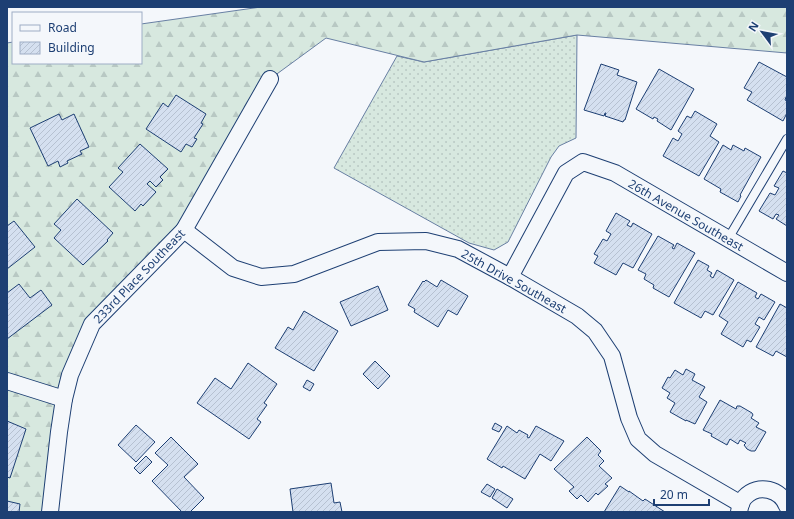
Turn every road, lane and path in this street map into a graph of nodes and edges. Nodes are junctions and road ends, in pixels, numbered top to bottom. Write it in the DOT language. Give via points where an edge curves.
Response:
graph roads {
  1 [pos="270,80"];
  2 [pos="787,139"];
  3 [pos="184,230"];
  4 [pos="728,239"];
  5 [pos="787,272"];
  6 [pos="510,277"];
  7 [pos="7,381"];
  8 [pos="64,399"];
  9 [pos="787,506"];
  10 [pos="740,508"];
  11 [pos="50,512"];
  1 -- 3 [label="street, 233rd Place Southeast"];
  2 -- 4 [label="lane"];
  3 -- 6 [label="street, 25th Drive Southeast" via="233,268 261,277 294,274 378,242 426,241 458,249"];
  3 -- 8 [label="street, 233rd Place Southeast" via="92,324 70,375"];
  4 -- 5 [label="street, 26th Avenue Southeast"];
  4 -- 6 [label="street, 26th Avenue Southeast" via="615,173 583,162 566,173"];
  6 -- 10 [label="street, 25th Drive Southeast" via="577,316 595,331 612,356 629,418 638,439 655,454"];
  7 -- 8 [label="street"];
  8 -- 11 [label="street, 233rd Place Southeast"];
  9 -- 10 [label="street, 25th Drive Southeast" via="782,496 767,489 759,489 745,497"];
}
